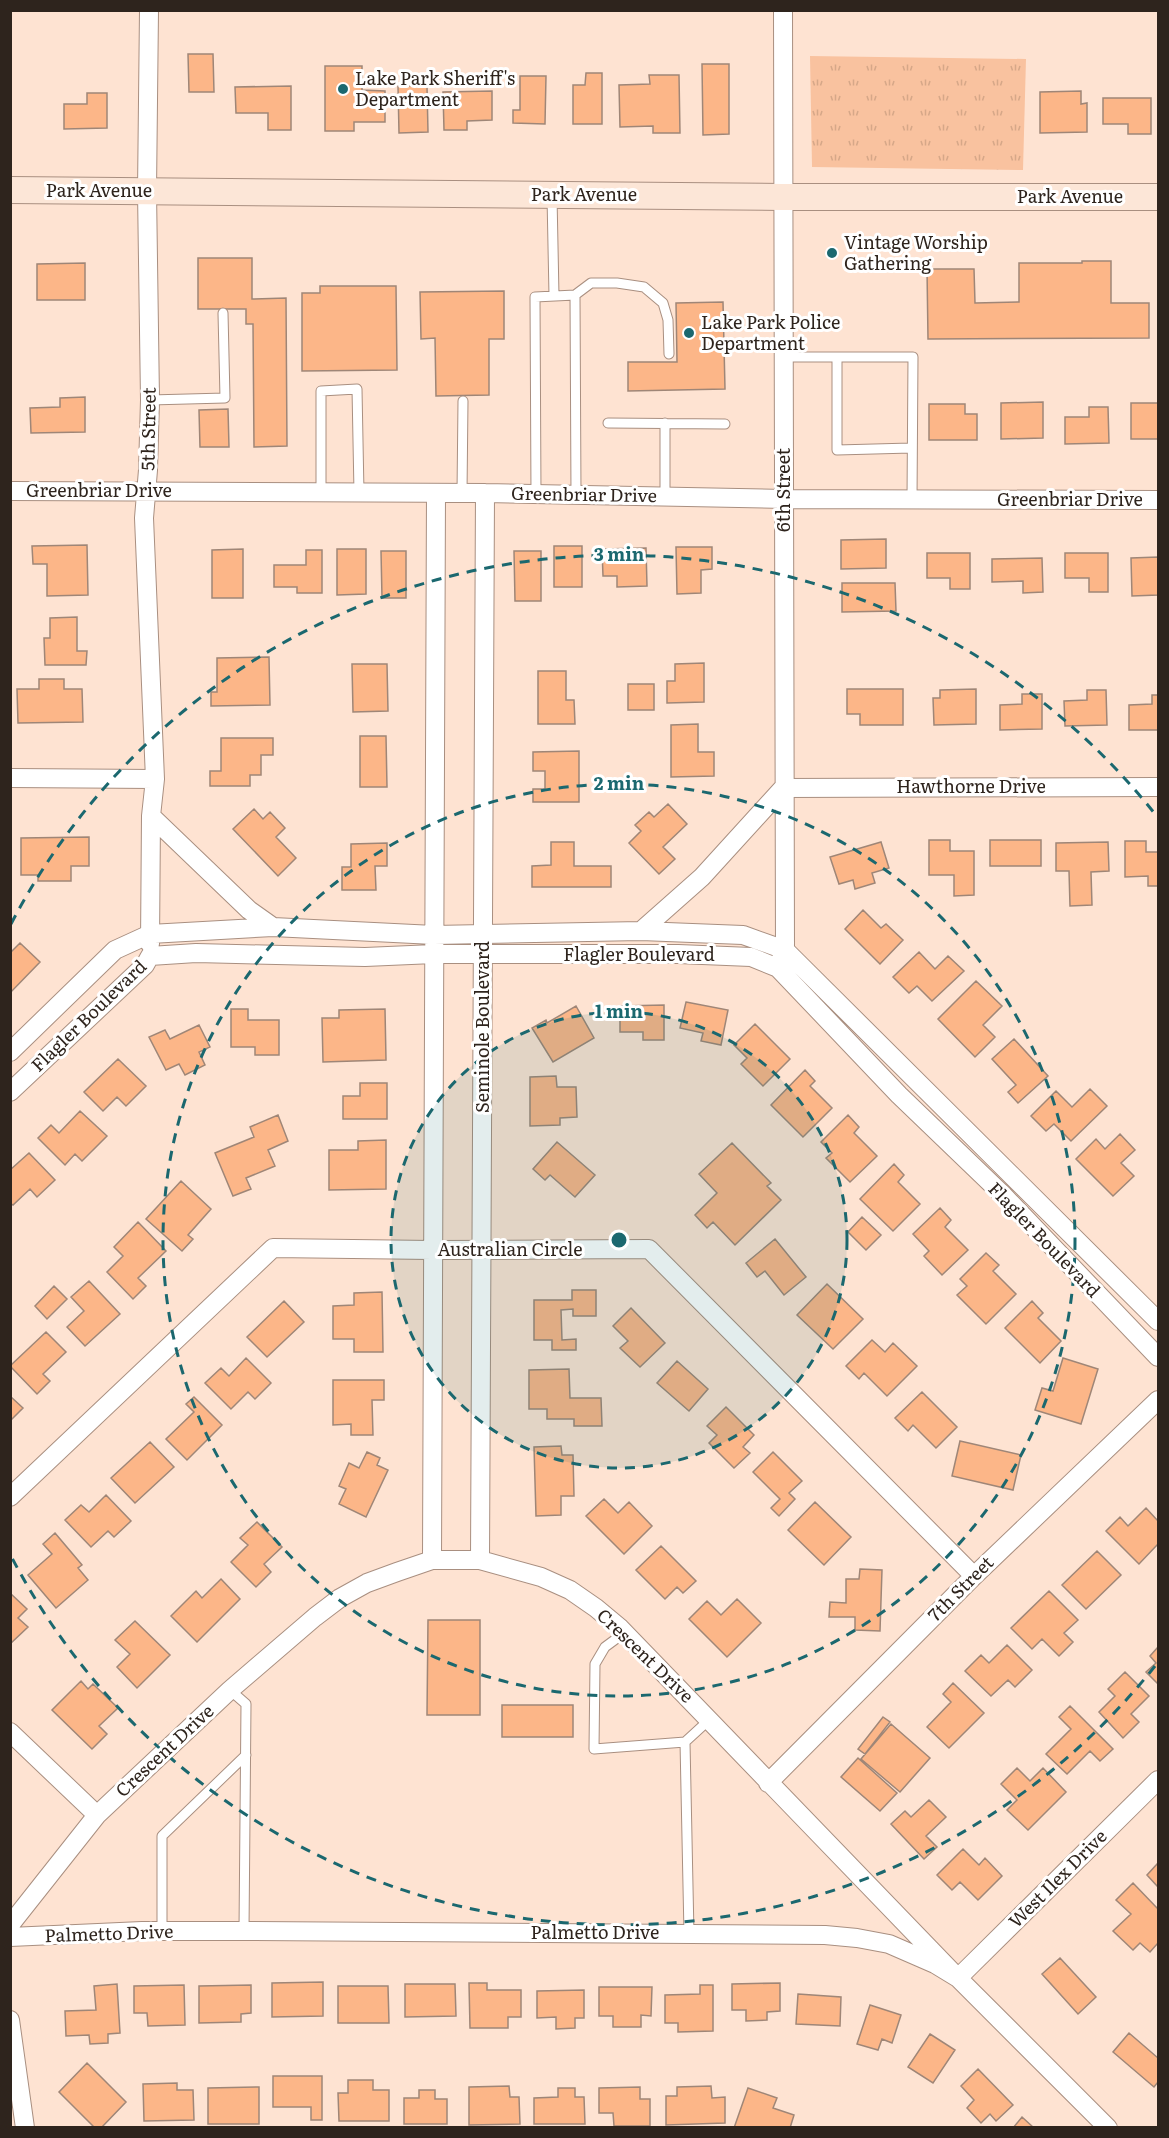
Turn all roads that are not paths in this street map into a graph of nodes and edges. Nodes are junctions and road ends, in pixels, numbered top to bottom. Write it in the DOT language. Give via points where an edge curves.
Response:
graph roads {
  1 [pos="149,10"];
  2 [pos="783,10"];
  3 [pos="10,190"];
  4 [pos="147,191"];
  5 [pos="552,195"];
  6 [pos="783,197"];
  7 [pos="1158,197"];
  8 [pos="575,295"];
  9 [pos="554,296"];
  10 [pos="223,313"];
  11 [pos="669,354"];
  12 [pos="784,357"];
  13 [pos="837,357"];
  14 [pos="150,400"];
  15 [pos="463,401"];
  16 [pos="608,423"];
  17 [pos="665,423"];
  18 [pos="725,424"];
  19 [pos="911,448"];
  20 [pos="10,491"];
  21 [pos="147,492"];
  22 [pos="321,493"];
  23 [pos="359,493"];
  24 [pos="436,493"];
  25 [pos="462,493"];
  26 [pos="485,493"];
  27 [pos="536,495"];
  28 [pos="576,495"];
  29 [pos="665,497"];
  30 [pos="784,499"];
  31 [pos="912,500"];
  32 [pos="1158,500"];
  33 [pos="10,778"];
  34 [pos="155,779"];
  35 [pos="1158,787"];
  36 [pos="783,788"];
  37 [pos="150,816"];
  38 [pos="273,927"];
  39 [pos="641,931"];
  40 [pos="150,934"];
  41 [pos="484,934"];
  42 [pos="434,935"];
  43 [pos="784,950"];
  44 [pos="434,954"];
  45 [pos="483,955"];
  46 [pos="150,956"];
  47 [pos="778,968"];
  48 [pos="10,1052"];
  49 [pos="10,1092"];
  50 [pos="482,1249"];
  51 [pos="432,1251"];
  52 [pos="1158,1321"];
  53 [pos="1158,1357"];
  54 [pos="1158,1400"];
  55 [pos="10,1497"];
  56 [pos="432,1560"];
  57 [pos="480,1560"];
  58 [pos="974,1576"];
  59 [pos="624,1633"];
  60 [pos="230,1690"];
  61 [pos="710,1720"];
  62 [pos="10,1732"];
  63 [pos="685,1742"];
  64 [pos="246,1755"];
  65 [pos="1158,1780"];
  66 [pos="768,1783"];
  67 [pos="97,1815"];
  68 [pos="10,1925"];
  69 [pos="162,1931"];
  70 [pos="244,1931"];
  71 [pos="689,1934"];
  72 [pos="10,1937"];
  73 [pos="958,1978"];
  74 [pos="10,2020"];
  75 [pos="25,2127"];
  76 [pos="1108,2127"];
  1 -- 4 [label="street, 5th Street"];
  2 -- 6 [label="street, 6th Street"];
  3 -- 4 [label="street, Park Avenue"];
  4 -- 5 [label="street, Park Avenue"];
  4 -- 14 [label="street, 5th Street"];
  5 -- 6 [label="street, Park Avenue"];
  5 -- 9 [label="lane"];
  6 -- 7 [label="street, Park Avenue"];
  6 -- 12 [label="street, 6th Street"];
  8 -- 9 [label="lane"];
  8 -- 11 [label="lane" via="591,283 644,287 663,303"];
  8 -- 28 [label="lane"];
  9 -- 27 [label="lane" via="535,297"];
  10 -- 14 [label="lane" via="225,398"];
  12 -- 13 [label="lane"];
  12 -- 30 [label="street, 6th Street"];
  13 -- 19 [label="lane" via="913,357"];
  13 -- 19 [label="lane" via="837,450"];
  14 -- 21 [label="street, 5th Street"];
  15 -- 25 [label="lane"];
  16 -- 17 [label="lane"];
  17 -- 18 [label="lane"];
  17 -- 29 [label="lane"];
  19 -- 31 [label="lane"];
  20 -- 21 [label="street, Greenbriar Drive"];
  21 -- 22 [label="street, Greenbriar Drive"];
  21 -- 34 [label="street, 5th Street" via="144,518"];
  22 -- 23 [label="street, Greenbriar Drive"];
  22 -- 23 [label="lane" via="321,390 357,389"];
  23 -- 24 [label="street, Greenbriar Drive"];
  24 -- 25 [label="street, Greenbriar Drive"];
  24 -- 42 [label="street"];
  25 -- 26 [label="street, Greenbriar Drive"];
  26 -- 27 [label="street, Greenbriar Drive"];
  26 -- 41 [label="street, Seminole Boulevard"];
  27 -- 28 [label="street, Greenbriar Drive"];
  28 -- 29 [label="street, Greenbriar Drive"];
  29 -- 30 [label="street, Greenbriar Drive"];
  30 -- 31 [label="street, Greenbriar Drive"];
  30 -- 36 [label="street, 6th Street"];
  31 -- 32 [label="street, Greenbriar Drive"];
  33 -- 34 [label="street"];
  34 -- 37 [label="street, 5th Street"];
  35 -- 36 [label="street, Hawthorne Drive"];
  36 -- 39 [label="street" via="702,877"];
  36 -- 43 [label="street, 6th Street"];
  37 -- 38 [label="street" via="249,910"];
  37 -- 40 [label="street, 5th Street"];
  38 -- 40 [label="street, Flagler Boulevard"];
  38 -- 42 [label="street, Flagler Boulevard"];
  39 -- 41 [label="street, Flagler Boulevard"];
  39 -- 43 [label="street, Flagler Boulevard" via="743,935"];
  40 -- 46 [label="street, 5th Street"];
  40 -- 48 [label="street, Flagler Boulevard" via="115,950"];
  41 -- 42 [label="street, Flagler Boulevard"];
  41 -- 45 [label="street, Seminole Boulevard"];
  42 -- 44 [label="street"];
  43 -- 47 [label="street, 6th Street"];
  43 -- 52 [label="street, Flagler Boulevard"];
  44 -- 45 [label="street, Flagler Boulevard"];
  44 -- 46 [label="street, Flagler Boulevard"];
  44 -- 51 [label="street"];
  45 -- 47 [label="street, Flagler Boulevard" via="751,957"];
  45 -- 50 [label="street, Seminole Boulevard"];
  46 -- 49 [label="street, Flagler Boulevard"];
  47 -- 53 [label="street, Flagler Boulevard"];
  50 -- 51 [label="street, Australian Circle"];
  50 -- 57 [label="street, Seminole Boulevard"];
  50 -- 58 [label="street, Australian Circle" via="649,1249"];
  51 -- 55 [label="street, Australian Circle" via="273,1248"];
  51 -- 56 [label="street"];
  54 -- 58 [label="street, 7th Street"];
  56 -- 57 [label="street, Crescent Drive"];
  56 -- 60 [label="street, Crescent Drive" via="367,1583 340,1598"];
  57 -- 59 [label="street, Crescent Drive" via="541,1577 570,1590"];
  58 -- 66 [label="street, 7th Street"];
  59 -- 61 [label="street, Crescent Drive"];
  59 -- 63 [label="lane" via="605,1647 596,1664 594,1749"];
  60 -- 64 [label="lane" via="246,1704"];
  60 -- 67 [label="street, Crescent Drive"];
  61 -- 63 [label="lane"];
  61 -- 66 [label="street, Crescent Drive"];
  62 -- 67 [label="street"];
  63 -- 71 [label="lane"];
  64 -- 69 [label="lane" via="162,1836"];
  64 -- 70 [label="lane"];
  65 -- 73 [label="street, West Ilex Drive"];
  66 -- 73 [label="street, Crescent Drive"];
  67 -- 68 [label="street, Crescent Drive"];
  69 -- 70 [label="street, Palmetto Drive"];
  69 -- 72 [label="street, Palmetto Drive"];
  70 -- 71 [label="street, Palmetto Drive"];
  71 -- 73 [label="street, Palmetto Drive" via="857,1938 910,1952"];
  73 -- 76 [label="street, Palmetto Drive"];
  74 -- 75 [label="street"];
}
